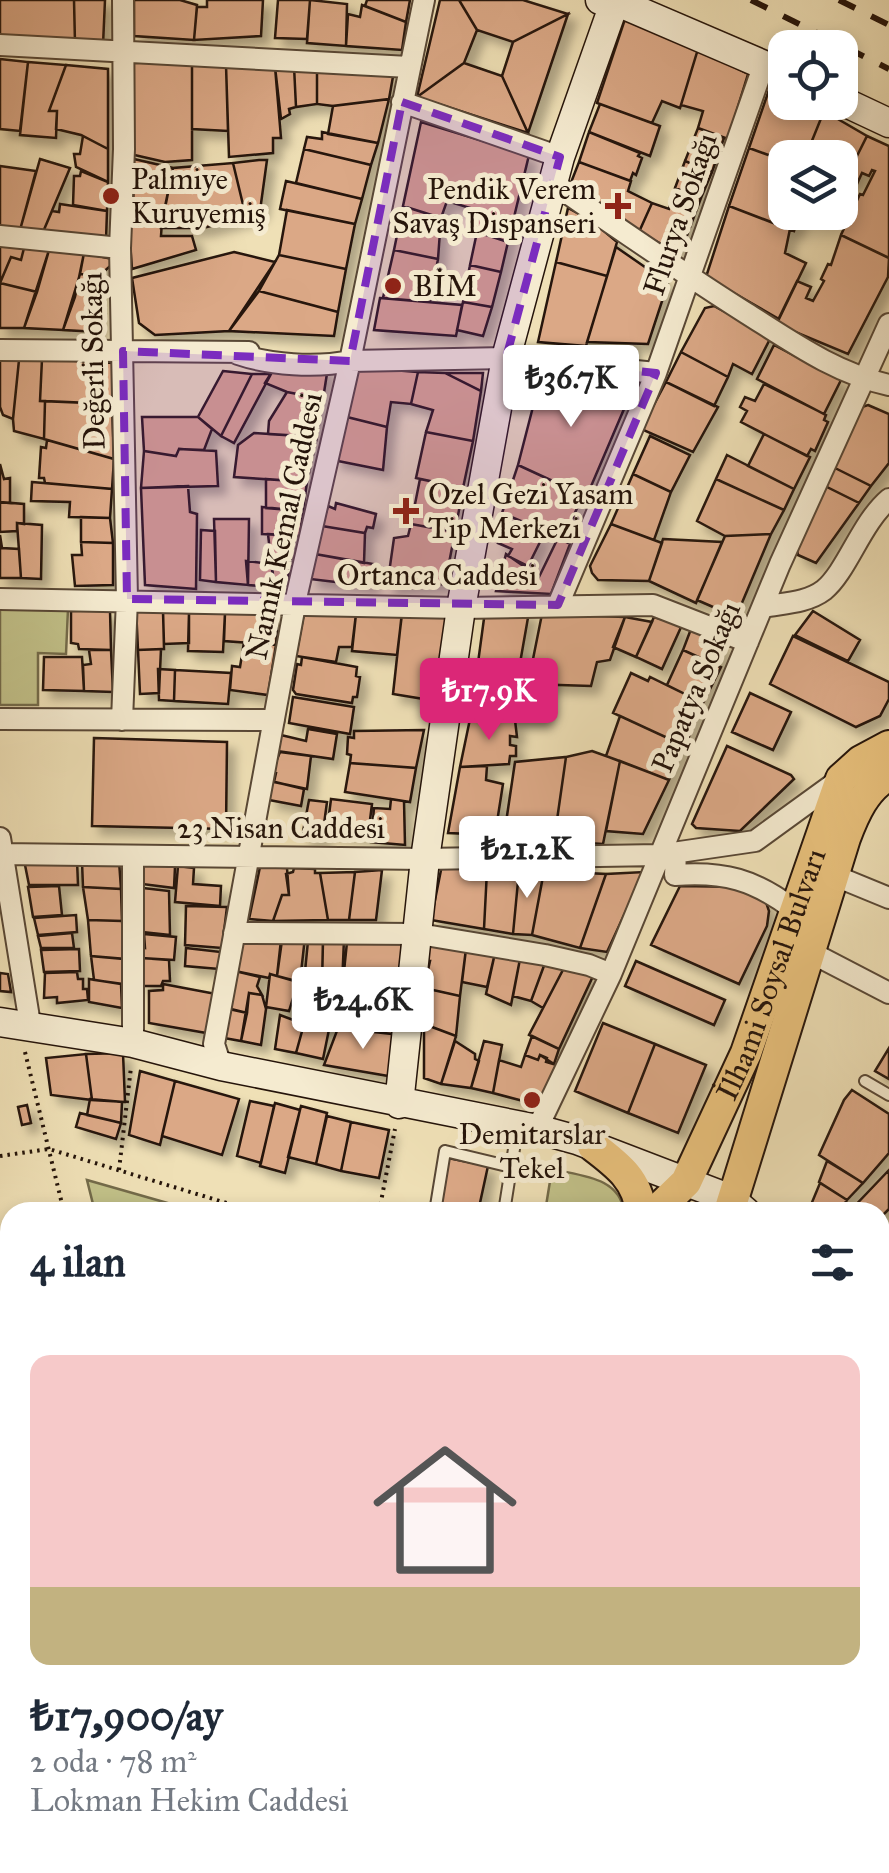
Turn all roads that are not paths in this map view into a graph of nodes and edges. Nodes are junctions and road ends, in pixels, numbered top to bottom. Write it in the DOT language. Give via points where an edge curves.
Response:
graph roads {
  1 [pos="123,0"];
  2 [pos="424,0"];
  3 [pos="607,1"];
  4 [pos="0,45"];
  5 [pos="124,52"];
  6 [pos="768,66"];
  7 [pos="409,67"];
  8 [pos="768,86"];
  9 [pos="402,102"];
  10 [pos="858,108"];
  11 [pos="889,123"];
  12 [pos="557,171"];
  13 [pos="0,236"];
  14 [pos="120,248"];
  15 [pos="690,278"];
  16 [pos="889,324"];
  17 [pos="0,350"];
  18 [pos="123,351"];
  19 [pos="506,358"];
  20 [pos="350,361"];
  21 [pos="656,373"];
  22 [pos="863,379"];
  23 [pos="889,385"];
  24 [pos="889,499"];
  25 [pos="0,599"];
  26 [pos="127,599"];
  27 [pos="296,603"];
  28 [pos="558,605"];
  29 [pos="763,606"];
  30 [pos="462,608"];
  31 [pos="748,642"];
  32 [pos="0,719"];
  33 [pos="122,720"];
  34 [pos="274,720"];
  35 [pos="889,746"];
  36 [pos="889,775"];
  37 [pos="841,779"];
  38 [pos="1,849"];
  39 [pos="668,854"];
  40 [pos="133,856"];
  41 [pos="249,858"];
  42 [pos="430,868"];
  43 [pos="833,875"];
  44 [pos="889,898"];
  45 [pos="793,909"];
  46 [pos="234,934"];
  47 [pos="419,934"];
  48 [pos="808,951"];
  49 [pos="611,974"];
  50 [pos="889,993"];
  51 [pos="16,1023"];
  52 [pos="133,1042"];
  53 [pos="221,1066"];
  54 [pos="865,1081"];
  55 [pos="889,1095"];
  56 [pos="399,1104"];
  57 [pos="527,1127"];
  58 [pos="594,1146"];
  59 [pos="511,1167"];
  60 [pos="658,1191"];
  61 [pos="436,1202"];
  62 [pos="506,1202"];
  63 [pos="708,1202"];
  64 [pos="738,1202"];
  1 -- 5 [label="street, Değerli Sokağı"];
  2 -- 7 [label="street, Namık Kemal Caddesi"];
  3 -- 6 [label="street"];
  3 -- 12 [label="street"];
  4 -- 5 [label="street"];
  5 -- 7 [label="street"];
  5 -- 14 [label="street, Değerli Sokağı"];
  7 -- 9 [label="street, Namık Kemal Caddesi"];
  8 -- 15 [label="street, Flurya Sokağı"];
  9 -- 12 [label="street"];
  9 -- 20 [label="street, Namık Kemal Caddesi"];
  10 -- 11 [label="street"];
  12 -- 15 [label="street"];
  12 -- 19 [label="street"];
  13 -- 14 [label="street"];
  14 -- 18 [label="street, Değerli Sokağı"];
  15 -- 21 [label="street, Flurya Sokağı"];
  15 -- 22 [label="street"];
  16 -- 22 [label="street, Papatya Sokağı"];
  17 -- 18 [label="street"];
  18 -- 20 [label="street" via="256,351"];
  18 -- 26 [label="street, Değerli Sokağı"];
  19 -- 20 [label="street"];
  19 -- 21 [label="street"];
  19 -- 30 [label="street"];
  20 -- 27 [label="street, Namık Kemal Caddesi"];
  21 -- 28 [label="street, Flurya Sokağı"];
  22 -- 23 [label="street"];
  22 -- 29 [label="street, Papatya Sokağı"];
  24 -- 29 [label="street" via="826,588 806,600"];
  25 -- 26 [label="street, Ortanca Caddesi"];
  26 -- 27 [label="street, Ortanca Caddesi"];
  26 -- 33 [label="street, Değerli Sokağı"];
  27 -- 30 [label="street, Ortanca Caddesi"];
  27 -- 34 [label="street, Namık Kemal Caddesi"];
  28 -- 30 [label="street, Ortanca Caddesi"];
  28 -- 31 [label="street, Ortanca Caddesi" via="652,605"];
  29 -- 31 [label="street, Papatya Sokağı"];
  30 -- 42 [label="street"];
  31 -- 39 [label="street, Papatya Sokağı"];
  32 -- 33 [label="street"];
  33 -- 34 [label="street"];
  34 -- 41 [label="street, Namık Kemal Caddesi"];
  35 -- 37 [label="main road"];
  36 -- 43 [label="main road, İlhami Soysal Bulvarı" via="854,814"];
  37 -- 39 [label="street, 23 Nisan Caddesi" via="755,841"];
  37 -- 60 [label="main road, İlhami Soysal Bulvarı" via="746,1053"];
  38 -- 40 [label="street, 23 Nisan Caddesi"];
  38 -- 51 [label="street"];
  39 -- 42 [label="street, 23 Nisan Caddesi"];
  39 -- 45 [label="street" via="676,874 746,880"];
  39 -- 49 [label="street, Papatya Sokağı"];
  40 -- 41 [label="street, 23 Nisan Caddesi"];
  40 -- 52 [label="street"];
  41 -- 42 [label="street, 23 Nisan Caddesi"];
  41 -- 46 [label="street, Namık Kemal Caddesi"];
  42 -- 47 [label="street"];
  43 -- 44 [label="street"];
  43 -- 48 [label="main road, İlhami Soysal Bulvarı"];
  46 -- 47 [label="street"];
  46 -- 53 [label="street, Namık Kemal Caddesi" via="214,1044"];
  47 -- 49 [label="street" via="545,955"];
  47 -- 56 [label="street"];
  48 -- 50 [label="street"];
  48 -- 64 [label="main road, İlhami Soysal Bulvarı"];
  49 -- 57 [label="street, Papatya Sokağı"];
  51 -- 52 [label="street"];
  52 -- 53 [label="street"];
  53 -- 56 [label="street"];
  54 -- 55 [label="lane"];
  56 -- 57 [label="street"];
  57 -- 58 [label="street"];
  57 -- 59 [label="lane"];
  58 -- 60 [label="street"];
  58 -- 60 [label="main road" via="634,1183"];
  59 -- 61 [label="lane" via="444,1151"];
  59 -- 62 [label="lane"];
  60 -- 63 [label="street"];
}
